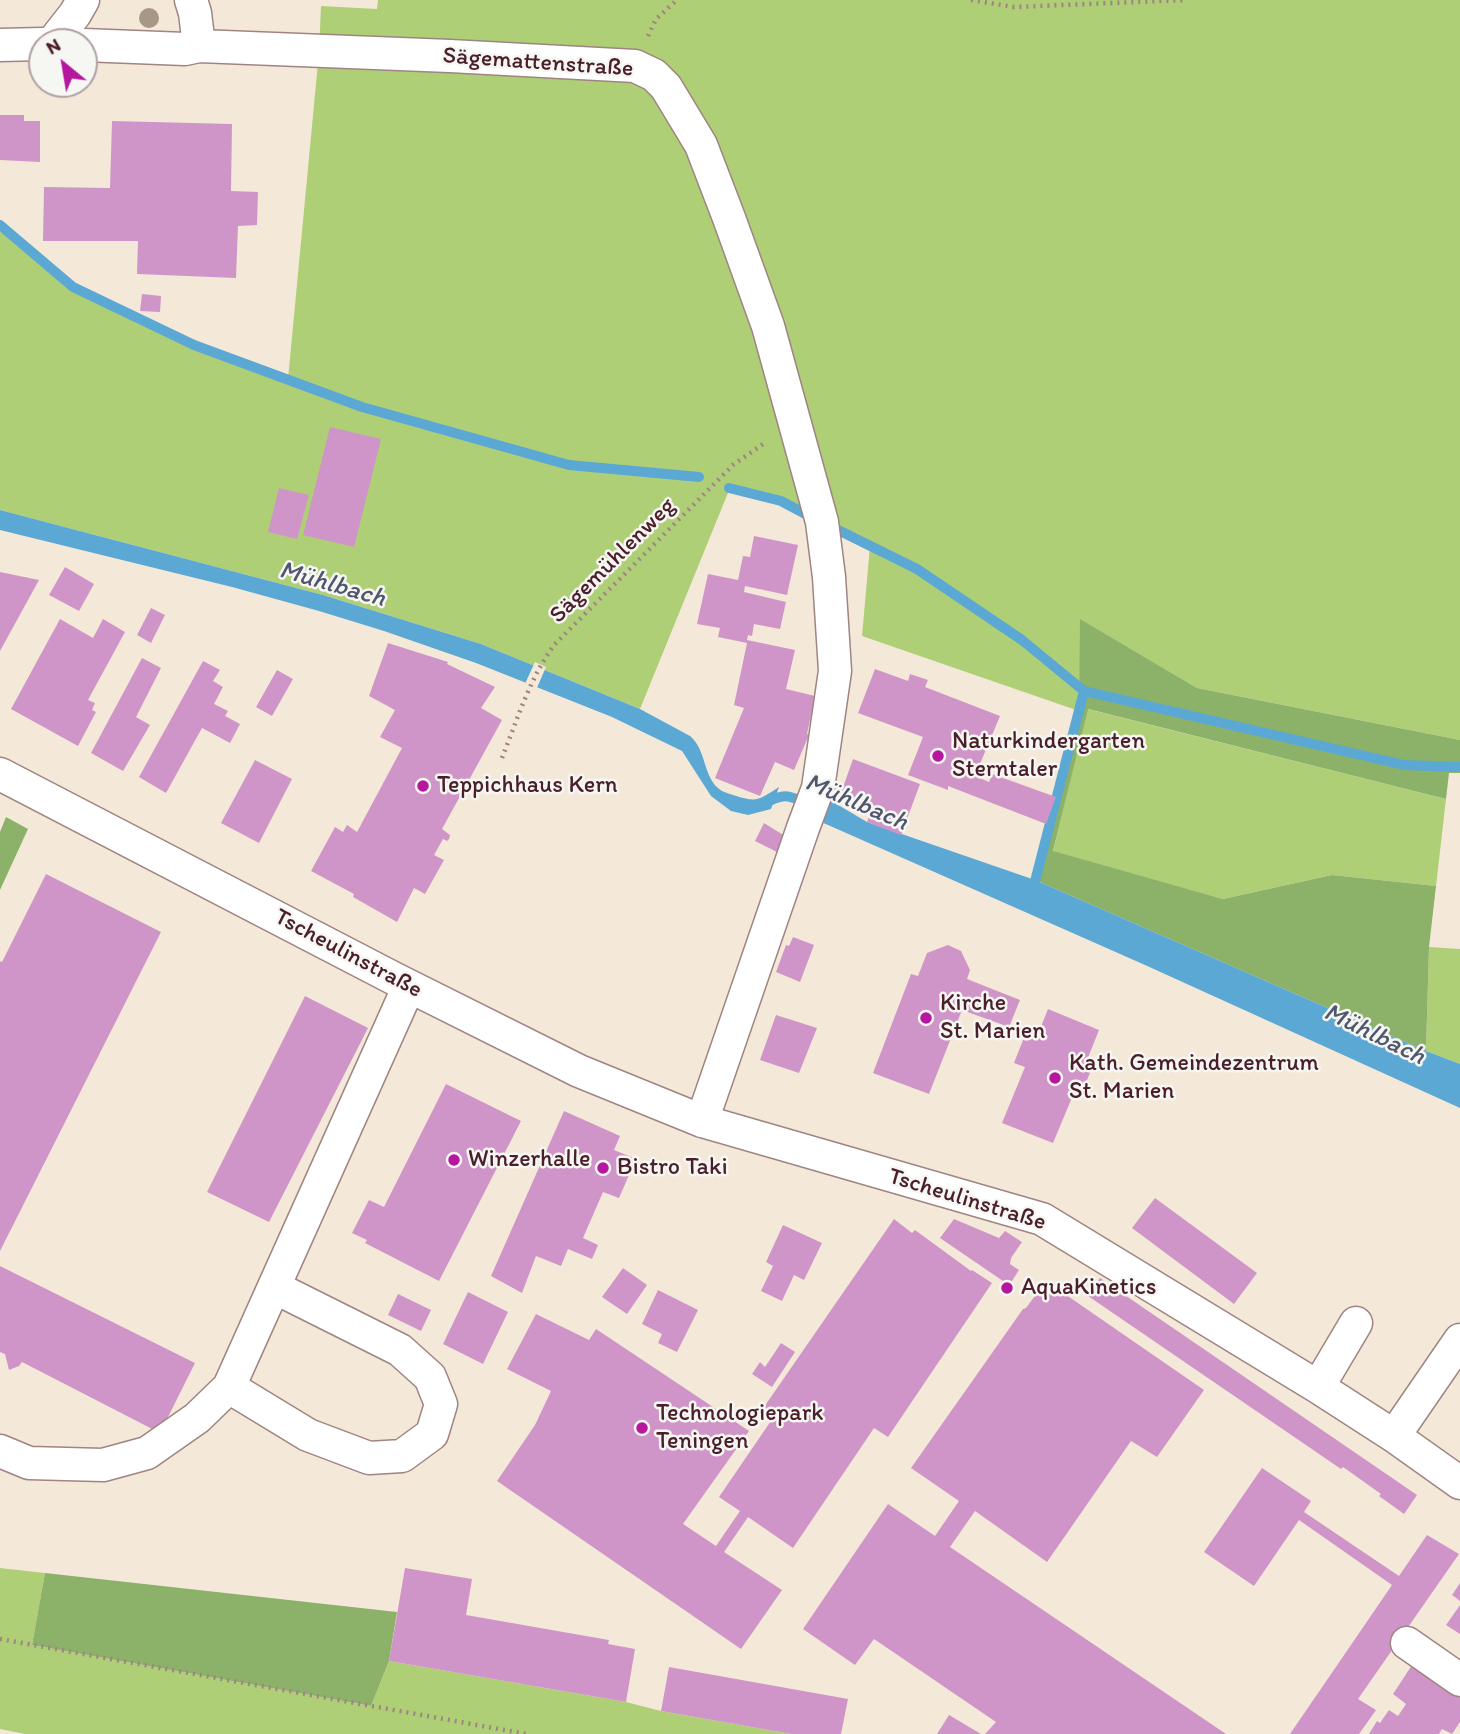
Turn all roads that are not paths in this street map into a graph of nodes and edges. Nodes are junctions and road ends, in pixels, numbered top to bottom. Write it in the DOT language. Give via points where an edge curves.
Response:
graph roads {
  1 [pos="83,0"];
  2 [pos="191,0"];
  3 [pos="64,28"];
  4 [pos="28,44"];
  5 [pos="0,45"];
  6 [pos="98,46"];
  7 [pos="199,46"];
  8 [pos="0,774"];
  9 [pos="409,986"];
  10 [pos="702,1121"];
  11 [pos="274,1287"];
  12 [pos="1356,1323"];
  13 [pos="1460,1340"];
  14 [pos="229,1387"];
  15 [pos="1318,1387"];
  16 [pos="1394,1436"];
  17 [pos="0,1451"];
  18 [pos="1460,1483"];
  19 [pos="1407,1643"];
  20 [pos="1460,1680"];
  1 -- 3 [label="street"];
  2 -- 7 [label="street"];
  4 -- 5 [label="street"];
  6 -- 7 [label="street, Sägemattenstraße"];
  7 -- 10 [label="street, Sägemattenstraße" via="635,66 666,87 701,145 768,326 822,522 835,671 818,789"];
  8 -- 9 [label="street, Tscheulinstraße"];
  9 -- 10 [label="street, Tscheulinstraße" via="579,1071"];
  9 -- 11 [label="street"];
  10 -- 15 [label="street, Tscheulinstraße" via="1042,1219"];
  11 -- 14 [label="street"];
  11 -- 14 [label="street" via="400,1350 430,1377 441,1404 432,1434 402,1456 369,1458 308,1435"];
  12 -- 15 [label="street"];
  13 -- 16 [label="street"];
  14 -- 17 [label="street" via="197,1418 147,1453 103,1465 29,1462"];
  15 -- 16 [label="street, Tscheulinstraße"];
  16 -- 18 [label="street, Tscheulinstraße"];
  19 -- 20 [label="street"];
}
